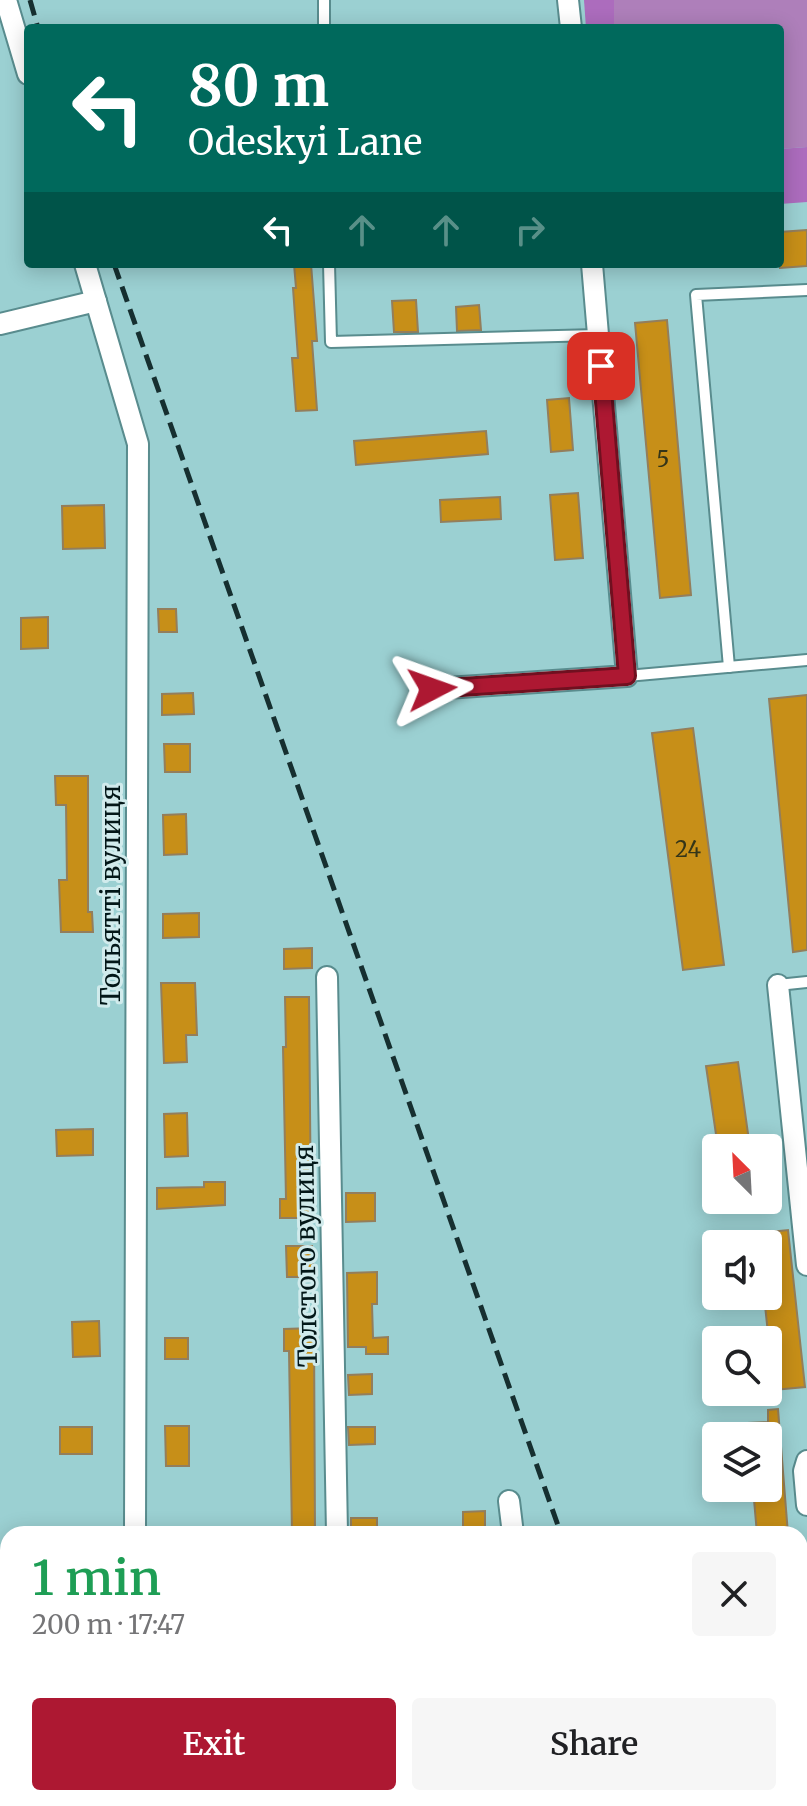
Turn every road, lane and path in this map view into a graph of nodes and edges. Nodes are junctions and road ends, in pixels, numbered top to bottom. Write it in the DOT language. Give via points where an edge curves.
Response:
graph roads {
  1 [pos="6,0"];
  2 [pos="324,0"];
  3 [pos="568,0"];
  4 [pos="324,24"];
  5 [pos="571,24"];
  6 [pos="24,61"];
  7 [pos="86,268"];
  8 [pos="329,268"];
  9 [pos="592,268"];
  10 [pos="807,290"];
  11 [pos="96,301"];
  12 [pos="0,324"];
  13 [pos="598,335"];
  14 [pos="807,660"];
  15 [pos="729,667"];
  16 [pos="627,676"];
  17 [pos="432,689"];
  18 [pos="327,977"];
  19 [pos="807,982"];
  20 [pos="778,985"];
  21 [pos="807,1265"];
  22 [pos="806,1467"];
  23 [pos="509,1501"];
  24 [pos="807,1505"];
  25 [pos="135,1526"];
  26 [pos="337,1526"];
  27 [pos="512,1526"];
  1 -- 6 [label="street"];
  2 -- 4 [label="lane"];
  3 -- 5 [label="street"];
  7 -- 11 [label="street, Тольятті вулиця"];
  8 -- 13 [label="lane" via="331,342"];
  9 -- 13 [label="street"];
  10 -- 15 [label="lane" via="696,295"];
  11 -- 12 [label="street"];
  11 -- 25 [label="street, Тольятті вулиця" via="138,444"];
  13 -- 16 [label="street"];
  14 -- 15 [label="lane"];
  15 -- 16 [label="lane"];
  16 -- 17 [label="street"];
  18 -- 26 [label="street, Толстого вулиця"];
  19 -- 20 [label="lane"];
  20 -- 21 [label="street"];
  22 -- 24 [label="street"];
  23 -- 27 [label="street"];
}
